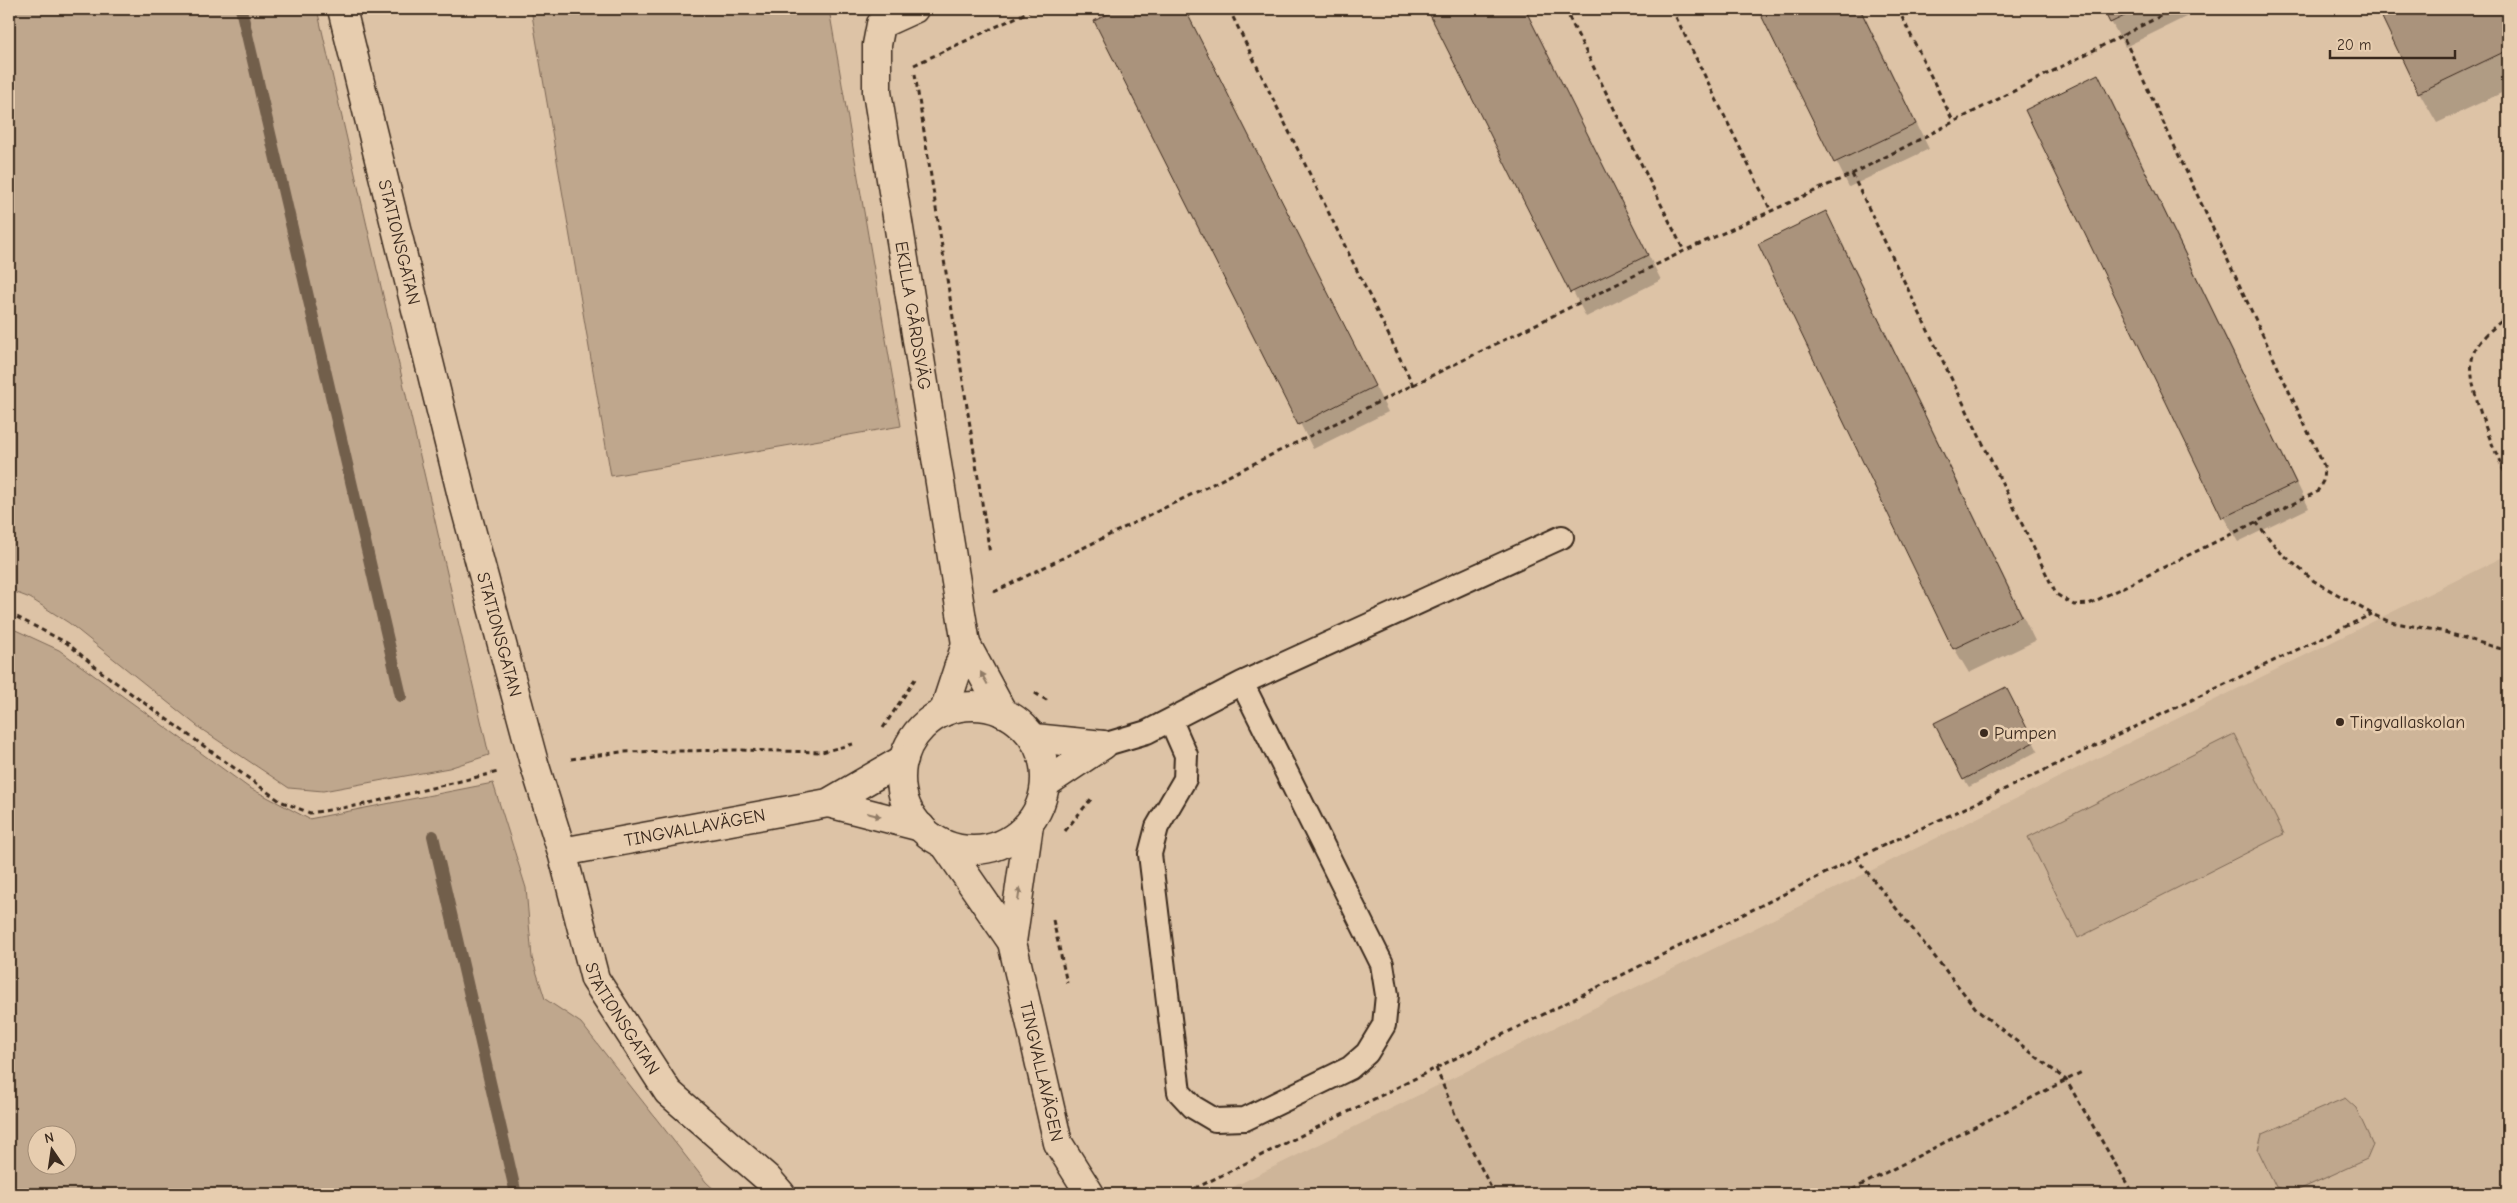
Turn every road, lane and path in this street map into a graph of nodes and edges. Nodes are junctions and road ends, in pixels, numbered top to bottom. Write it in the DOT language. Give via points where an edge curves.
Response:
graph roads {
  1 [pos="342,9"];
  2 [pos="914,9"];
  3 [pos="1034,9"];
  4 [pos="1229,9"];
  5 [pos="1565,9"];
  6 [pos="1672,9"];
  7 [pos="1898,9"];
  8 [pos="2174,9"];
  9 [pos="2122,34"];
  10 [pos="1953,121"];
  11 [pos="1852,174"];
  12 [pos="1771,211"];
  13 [pos="1684,251"];
  14 [pos="2508,316"];
  15 [pos="1414,387"];
  16 [pos="2508,479"];
  17 [pos="2256,522"];
  18 [pos="1562,537"];
  19 [pos="990,556"];
  20 [pos="958,599"];
  21 [pos="9,613"];
  22 [pos="2372,614"];
  23 [pos="966,644"];
  24 [pos="2508,651"];
  25 [pos="916,677"];
  26 [pos="1242,683"];
  27 [pos="1034,692"];
  28 [pos="1055,706"];
  29 [pos="944,711"];
  30 [pos="1003,713"];
  31 [pos="1171,721"];
  32 [pos="881,731"];
  33 [pos="1034,738"];
  34 [pos="858,743"];
  35 [pos="1103,744"];
  36 [pos="904,759"];
  37 [pos="534,763"];
  38 [pos="1046,784"];
  39 [pos="1093,795"];
  40 [pos="828,803"];
  41 [pos="1029,825"];
  42 [pos="921,827"];
  43 [pos="1063,834"];
  44 [pos="945,845"];
  45 [pos="562,852"];
  46 [pos="1856,858"];
  47 [pos="1052,914"];
  48 [pos="1012,942"];
  49 [pos="1067,983"];
  50 [pos="1436,1068"];
  51 [pos="2082,1072"];
  52 [pos="2066,1080"];
  53 [pos="782,1194"];
  54 [pos="1090,1194"];
  55 [pos="1178,1194"];
  56 [pos="1494,1194"];
  57 [pos="1844,1194"];
  58 [pos="2133,1194"];
  1 -- 37 [label="street, STATIONSGATAN" via="462,496"];
  2 -- 20 [label="street, EKILLA GÅRDSVÄG" via="881,24 877,45 877,92"];
  3 -- 19 [label="path" via="914,65"];
  4 -- 15 [label="path"];
  5 -- 13 [label="path"];
  6 -- 12 [label="path"];
  7 -- 10 [label="path"];
  8 -- 9 [label="path"];
  9 -- 10 [label="path"];
  9 -- 17 [label="path" via="2324,466 2323,481 2317,492"];
  10 -- 11 [label="path"];
  11 -- 12 [label="path"];
  11 -- 17 [label="path" via="2056,594 2074,606 2089,604"];
  12 -- 13 [label="path"];
  13 -- 15 [label="path"];
  14 -- 16 [label="path" via="2474,350 2471,372 2489,440"];
  15 -- 20 [label="path" via="988,596"];
  17 -- 22 [label="path" via="2279,551 2314,582"];
  18 -- 26 [label="lane"];
  20 -- 23 [label="street, EKILLA GÅRDSVÄG"];
  21 -- 37 [label="path" via="67,643 104,674 280,801 310,813 361,805"];
  22 -- 24 [label="path" via="2390,622 2441,631"];
  22 -- 46 [label="path"];
  23 -- 29 [label="street"];
  30 -- 23 [label="street, one-way"];
  25 -- 32 [label="path"];
  26 -- 31 [label="lane"];
  26 -- 31 [label="lane" via="1382,964 1388,995 1384,1025 1367,1053 1350,1068 1246,1119 1215,1120 1193,1106 1180,1092 1150,854 1157,827 1184,779 1186,755"];
  27 -- 28 [label="path"];
  29 -- 30 [label="street" via="979,706"];
  29 -- 36 [label="street" via="924,725 908,745"];
  30 -- 33 [label="street" via="1016,720"];
  31 -- 35 [label="lane" via="1147,732"];
  33 -- 35 [label="street"];
  33 -- 38 [label="street" via="1043,761"];
  34 -- 37 [label="path" via="822,752 621,752"];
  35 -- 38 [label="street"];
  36 -- 40 [label="street"];
  36 -- 42 [label="street" via="902,794 911,816"];
  37 -- 45 [label="street, STATIONSGATAN"];
  38 -- 41 [label="street" via="1041,805"];
  39 -- 43 [label="path"];
  40 -- 42 [label="street, one-way"];
  40 -- 45 [label="street, TINGVALLAVÄGEN"];
  41 -- 44 [label="street" via="1011,840 990,848 967,851"];
  48 -- 41 [label="street, one-way"];
  42 -- 44 [label="street"];
  44 -- 48 [label="street"];
  45 -- 53 [label="street, STATIONSGATAN" via="595,979 668,1092"];
  46 -- 50 [label="path"];
  46 -- 52 [label="path" via="1978,1011"];
  47 -- 49 [label="path"];
  48 -- 54 [label="street, TINGVALLAVÄGEN" via="1058,1142"];
  50 -- 55 [label="path"];
  50 -- 56 [label="path"];
  51 -- 52 [label="path"];
  52 -- 57 [label="path"];
  52 -- 58 [label="path"];
}
